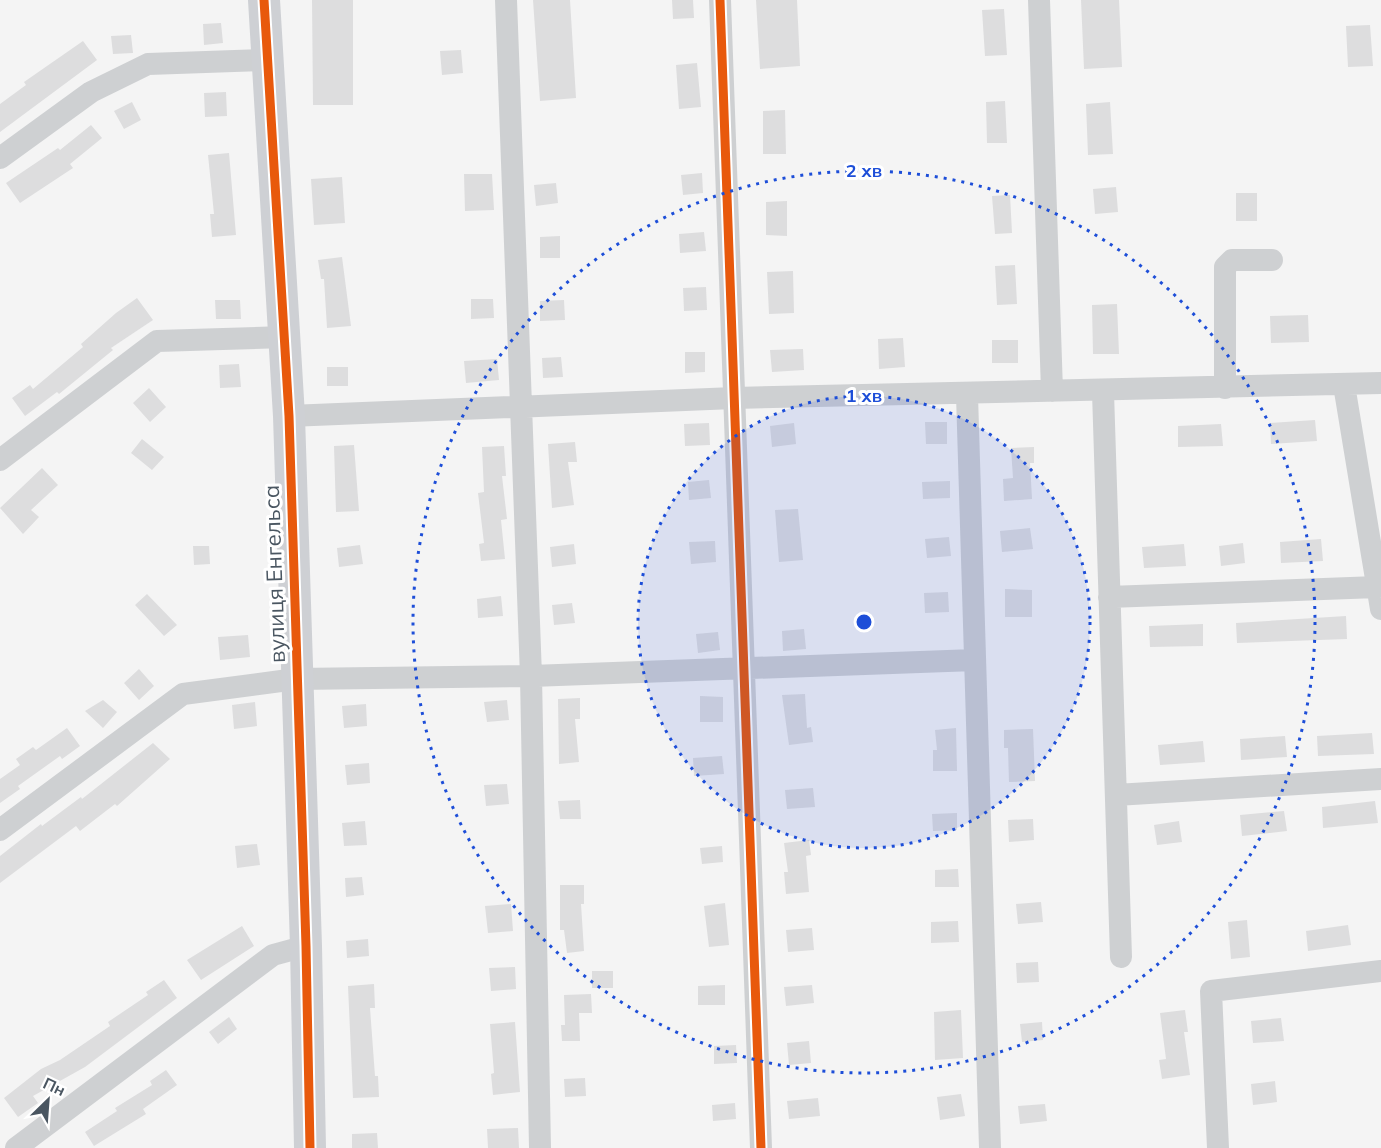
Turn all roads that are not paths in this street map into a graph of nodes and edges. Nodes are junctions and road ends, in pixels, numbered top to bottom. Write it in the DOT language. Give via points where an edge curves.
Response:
graph roads {
  1 [pos="264,0"];
  2 [pos="506,0"];
  3 [pos="720,0"];
  4 [pos="1039,0"];
  5 [pos="266,60"];
  6 [pos="0,158"];
  7 [pos="1272,260"];
  8 [pos="285,337"];
  9 [pos="1381,383"];
  10 [pos="1344,385"];
  11 [pos="1225,388"];
  12 [pos="1052,391"];
  13 [pos="1103,392"];
  14 [pos="967,394"];
  15 [pos="734,398"];
  16 [pos="519,408"];
  17 [pos="289,416"];
  18 [pos="0,460"];
  19 [pos="1109,597"];
  20 [pos="1379,598"];
  21 [pos="975,660"];
  22 [pos="745,669"];
  23 [pos="531,676"];
  24 [pos="296,680"];
  25 [pos="1381,779"];
  26 [pos="1116,795"];
  27 [pos="0,830"];
  28 [pos="306,946"];
  29 [pos="1121,957"];
  30 [pos="1381,971"];
  31 [pos="16,1148"];
  32 [pos="309,1148"];
  33 [pos="540,1148"];
  34 [pos="761,1148"];
  35 [pos="990,1148"];
  36 [pos="1218,1148"];
  1 -- 5 [label="street, вулиця Енгельса"];
  2 -- 16 [label="street"];
  3 -- 15 [label="street"];
  4 -- 12 [label="street"];
  5 -- 6 [label="street" via="148,64 91,92"];
  5 -- 8 [label="street, вулиця Енгельса"];
  7 -- 11 [label="street" via="1232,260 1225,267"];
  8 -- 17 [label="street, вулиця Енгельса"];
  8 -- 18 [label="street" via="157,341"];
  9 -- 10 [label="street"];
  10 -- 11 [label="street"];
  10 -- 20 [label="street"];
  11 -- 13 [label="street"];
  12 -- 13 [label="street"];
  12 -- 14 [label="street"];
  13 -- 19 [label="street"];
  14 -- 15 [label="street"];
  14 -- 21 [label="street"];
  15 -- 16 [label="street"];
  15 -- 22 [label="street"];
  16 -- 17 [label="street"];
  16 -- 23 [label="street"];
  17 -- 24 [label="street, вулиця Енгельса"];
  19 -- 20 [label="street"];
  19 -- 26 [label="street"];
  21 -- 22 [label="street"];
  21 -- 35 [label="street"];
  22 -- 23 [label="street"];
  22 -- 34 [label="street"];
  23 -- 24 [label="street"];
  23 -- 33 [label="street"];
  24 -- 27 [label="street" via="183,694"];
  24 -- 28 [label="street, вулиця Енгельса"];
  25 -- 26 [label="street"];
  26 -- 29 [label="street"];
  28 -- 31 [label="street" via="273,955"];
  28 -- 32 [label="street, вулиця Енгельса"];
  30 -- 36 [label="street" via="1211,991"];
}
